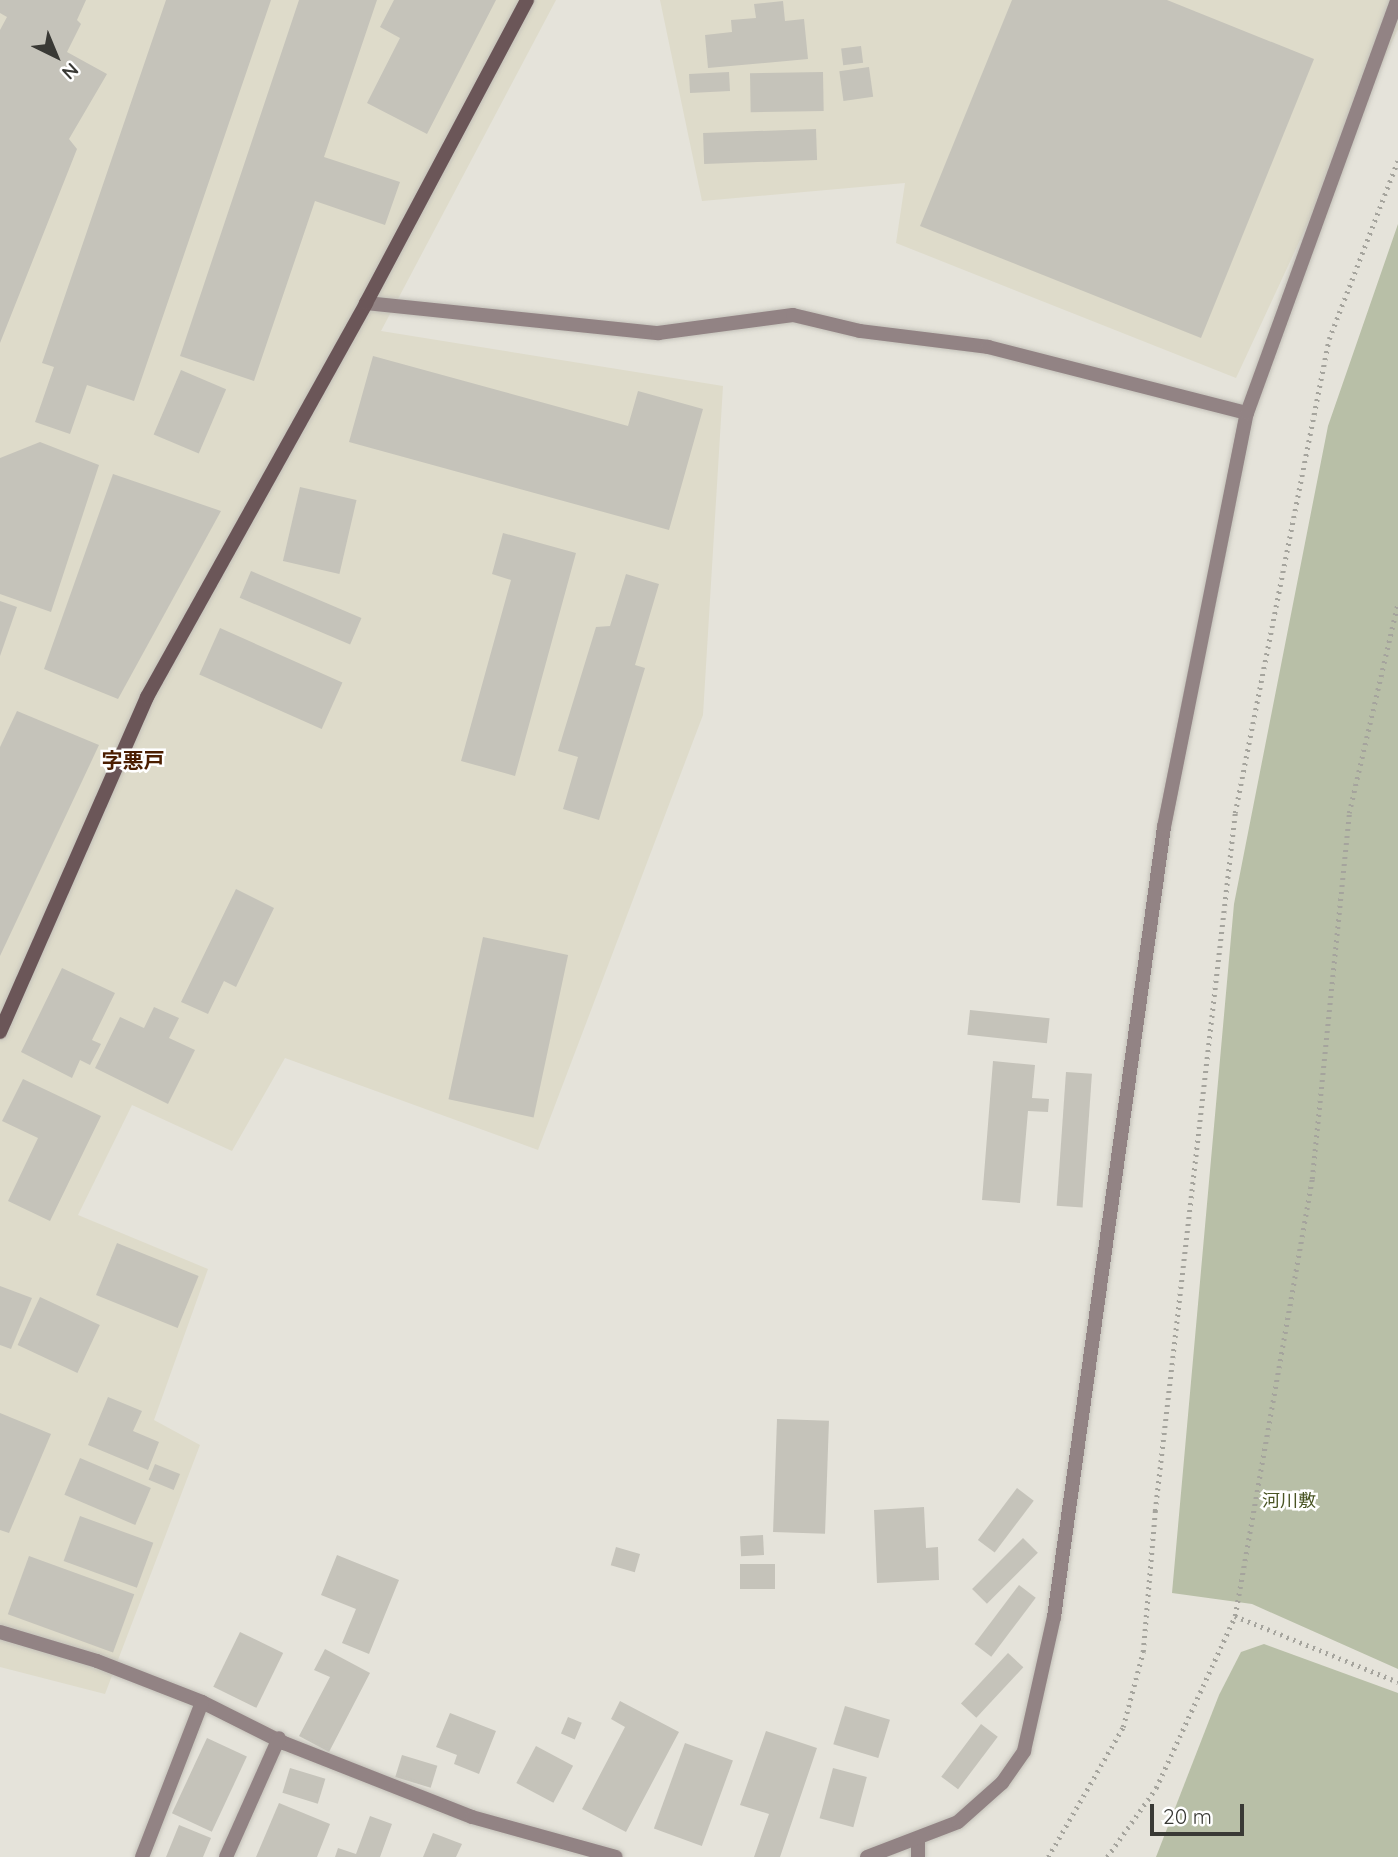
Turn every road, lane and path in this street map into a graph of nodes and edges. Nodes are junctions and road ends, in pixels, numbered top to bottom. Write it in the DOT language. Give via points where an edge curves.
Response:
graph roads {
  1 [pos="527,0"];
  2 [pos="1397,0"];
  3 [pos="1398,160"];
  4 [pos="366,303"];
  5 [pos="1247,413"];
  6 [pos="1398,603"];
  7 [pos="0,1032"];
  8 [pos="1235,1616"];
  9 [pos="0,1632"];
  10 [pos="1398,1682"];
  11 [pos="202,1702"];
  12 [pos="279,1738"];
  13 [pos="918,1839"];
  14 [pos="142,1857"];
  15 [pos="226,1857"];
  16 [pos="616,1857"];
  17 [pos="867,1857"];
  18 [pos="918,1857"];
  19 [pos="1048,1857"];
  20 [pos="1107,1857"];
  1 -- 4 [label="street"];
  2 -- 5 [label="street"];
  3 -- 19 [label="path" via="1329,339 1235,813 1143,1652 1123,1727"];
  4 -- 5 [label="street" via="658,333 793,315 860,331 988,347"];
  4 -- 7 [label="street" via="147,697"];
  5 -- 13 [label="street" via="1164,827 1054,1617 1024,1751 1002,1783 958,1822"];
  6 -- 8 [label="path" via="1349,813 1312,1179"];
  8 -- 10 [label="path"];
  8 -- 20 [label="path" via="1156,1788"];
  9 -- 11 [label="street" via="97,1661"];
  11 -- 12 [label="street"];
  11 -- 14 [label="street"];
  12 -- 15 [label="street"];
  12 -- 16 [label="street" via="472,1817"];
  13 -- 17 [label="street"];
  13 -- 18 [label="street"];
}
